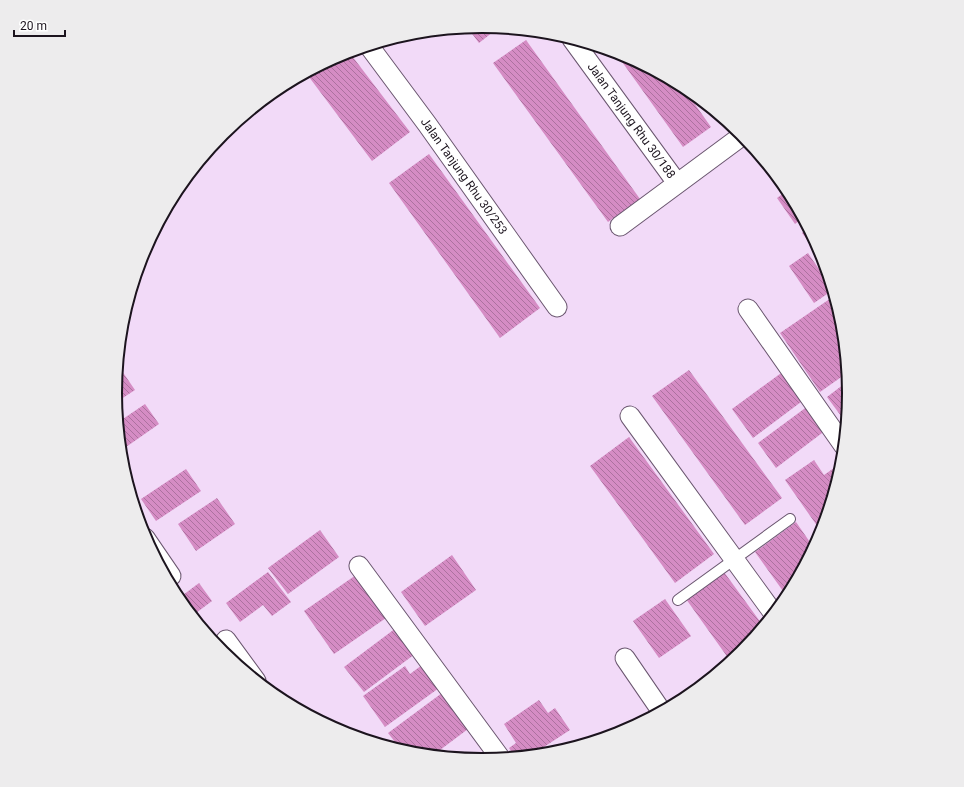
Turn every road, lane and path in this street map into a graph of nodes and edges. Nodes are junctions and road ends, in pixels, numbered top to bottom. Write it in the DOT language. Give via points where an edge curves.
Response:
graph roads {
  1 [pos="577,46"];
  2 [pos="372,50"];
  3 [pos="737,139"];
  4 [pos="677,184"];
  5 [pos="620,226"];
  6 [pos="557,307"];
  7 [pos="748,309"];
  8 [pos="630,416"];
  9 [pos="839,439"];
  10 [pos="790,519"];
  11 [pos="734,559"];
  12 [pos="360,566"];
  13 [pos="678,600"];
  14 [pos="771,609"];
  15 [pos="226,640"];
  16 [pos="625,658"];
  17 [pos="245,666"];
  18 [pos="659,708"];
  19 [pos="497,753"];
  1 -- 4 [label="street, Jalan Tanjung Rhu 30/188"];
  2 -- 6 [label="street, Jalan Tanjung Rhu 30/253"];
  3 -- 4 [label="street"];
  4 -- 5 [label="street"];
  7 -- 9 [label="street"];
  8 -- 11 [label="street"];
  10 -- 11 [label="lane"];
  11 -- 13 [label="lane"];
  11 -- 14 [label="street"];
  12 -- 19 [label="street"];
  15 -- 17 [label="street"];
  16 -- 18 [label="street"];
}
